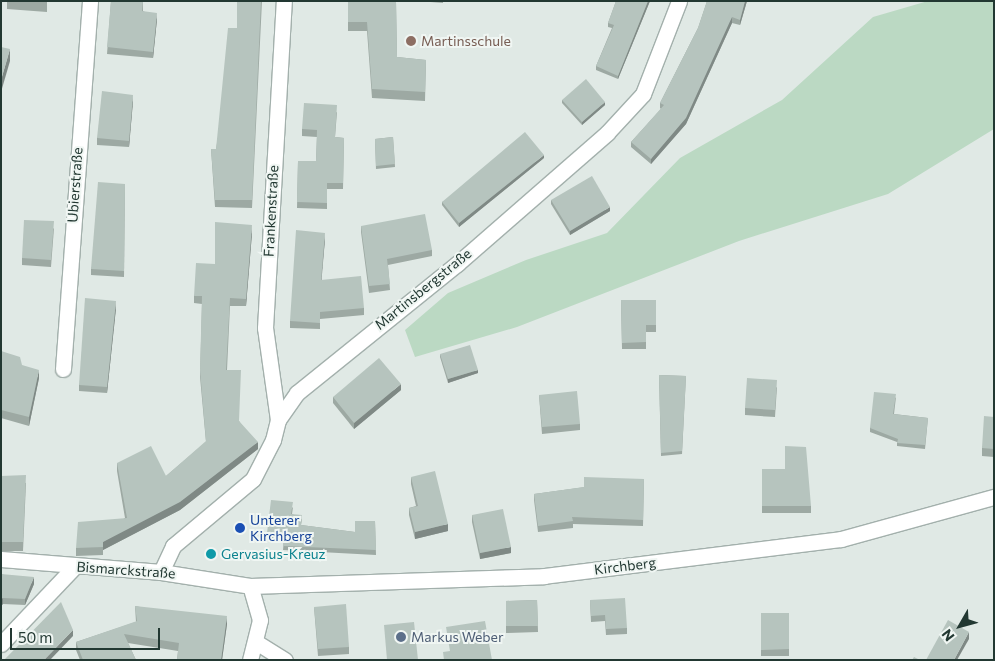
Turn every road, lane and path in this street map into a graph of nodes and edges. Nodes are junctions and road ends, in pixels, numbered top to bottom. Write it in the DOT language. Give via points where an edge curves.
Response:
graph roads {
  1 [pos="90,1"];
  2 [pos="284,1"];
  3 [pos="679,1"];
  4 [pos="63,369"];
  5 [pos="278,420"];
  6 [pos="994,497"];
  7 [pos="1,559"];
  8 [pos="75,566"];
  9 [pos="161,572"];
  10 [pos="250,586"];
  11 [pos="256,642"];
  12 [pos="1,644"];
  13 [pos="250,660"];
  14 [pos="285,660"];
  1 -- 4 [label="street, Ubierstraße"];
  2 -- 5 [label="street, Frankenstraße" via="265,328"];
  3 -- 5 [label="street, Martinsbergstraße" via="643,94 608,133 457,264 319,373 297,393"];
  5 -- 9 [label="street, Martinsbergstraße" via="274,440 253,479 173,546"];
  6 -- 10 [label="street, Kirchberg" via="841,539 544,576"];
  7 -- 8 [label="street, Bismarckstraße"];
  8 -- 9 [label="street, Bismarckstraße"];
  8 -- 12 [label="street"];
  9 -- 10 [label="street, Bismarckstraße"];
  10 -- 11 [label="street" via="260,620"];
  11 -- 13 [label="street"];
  11 -- 14 [label="street"];
}
